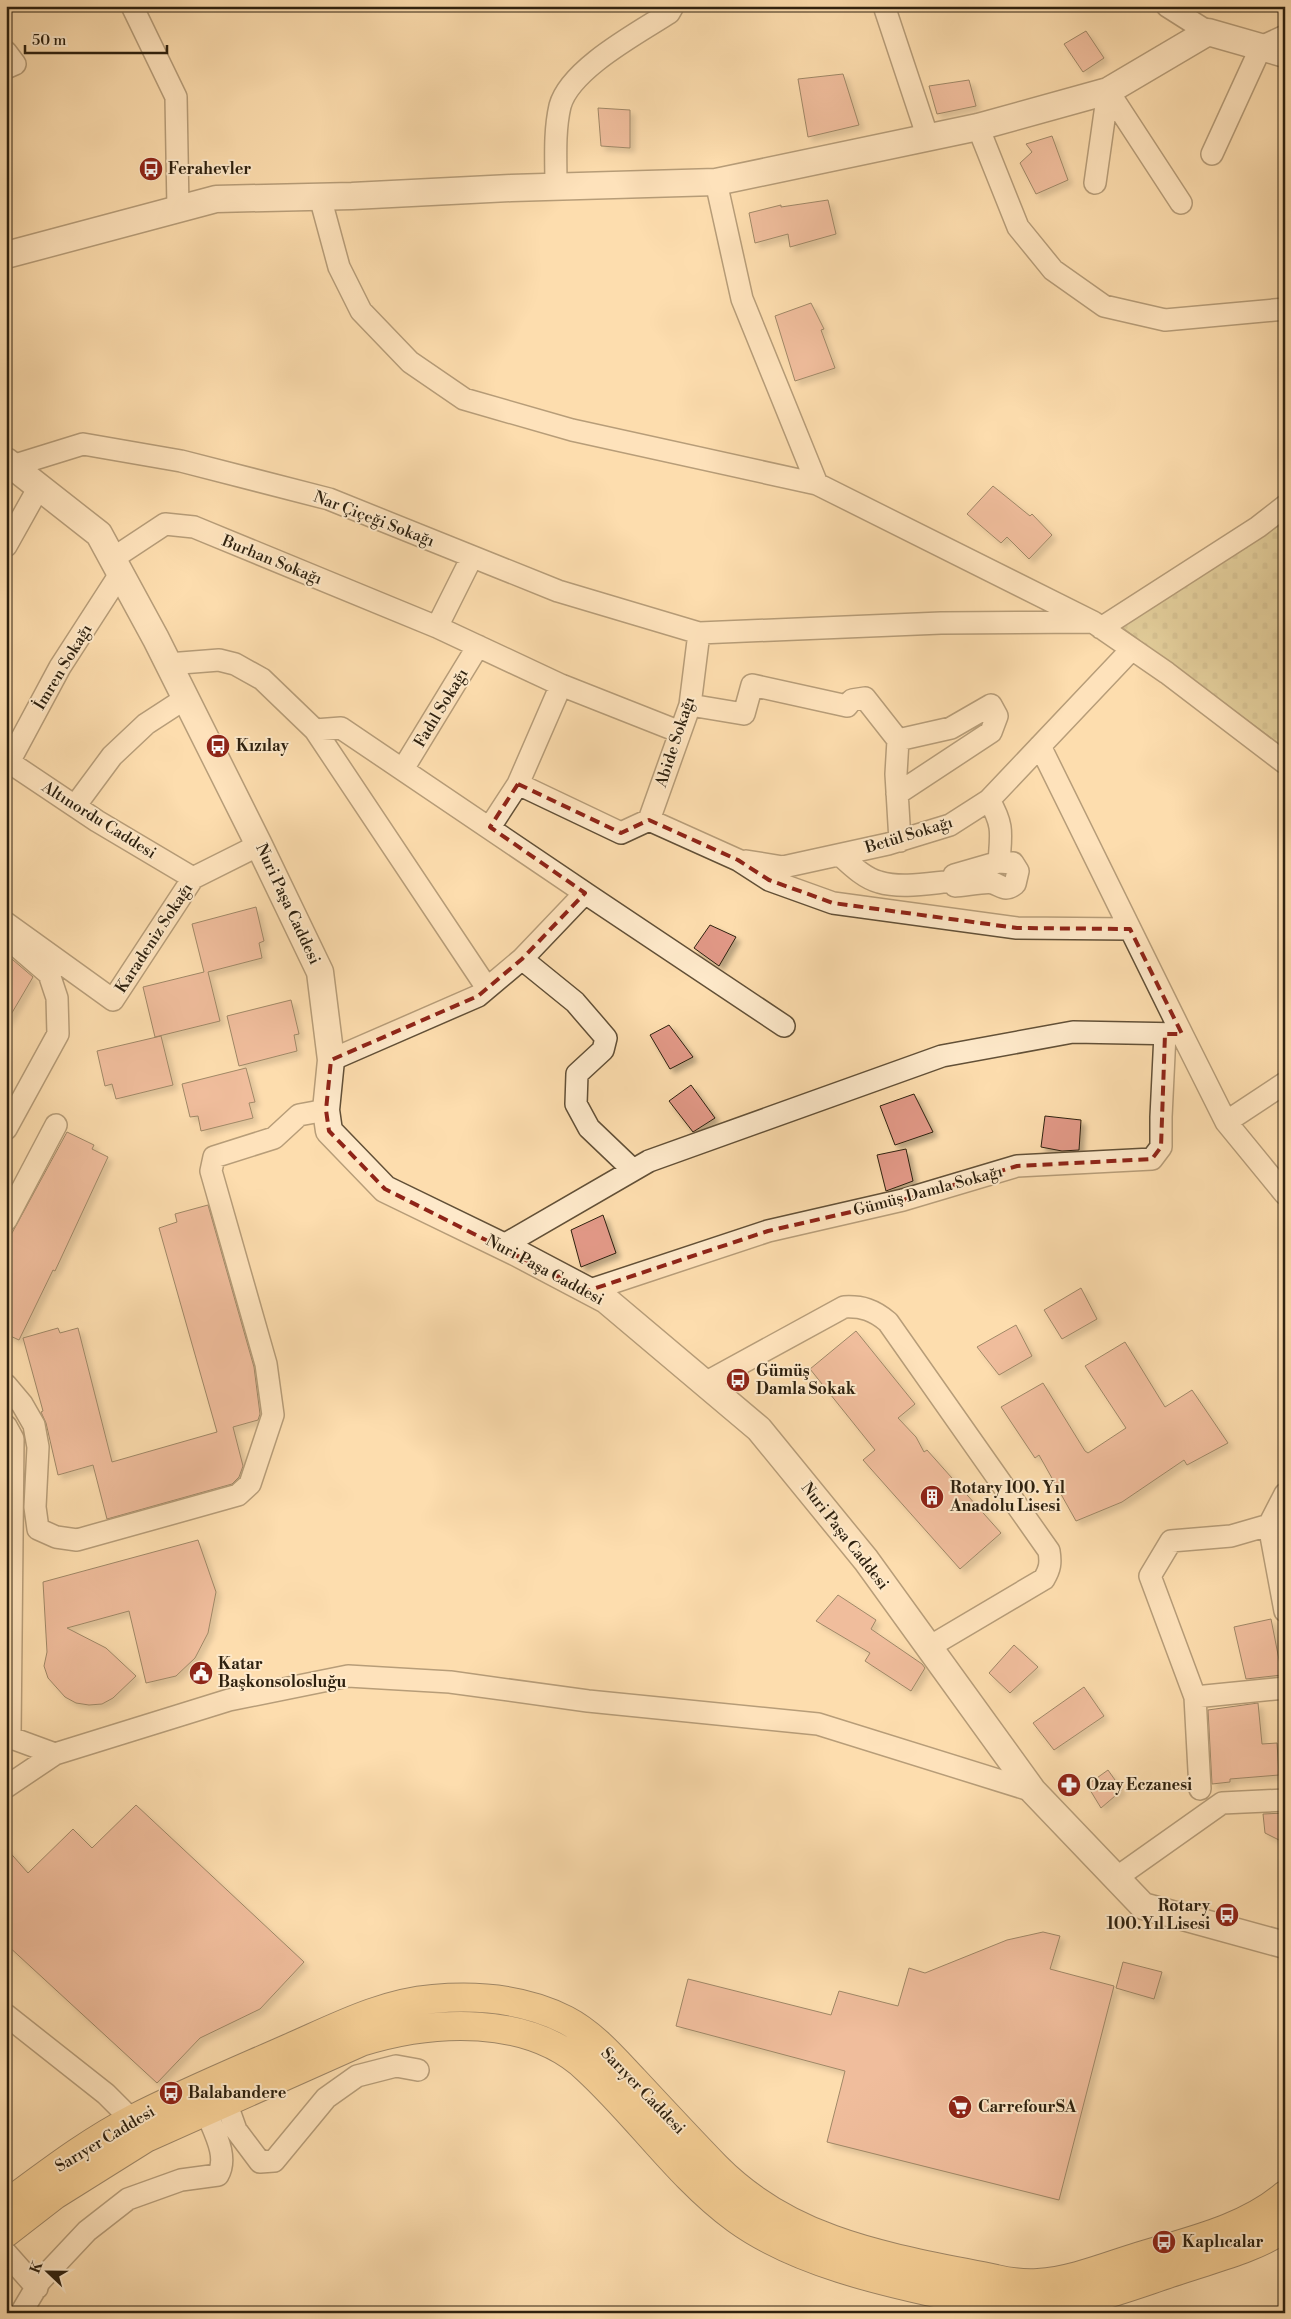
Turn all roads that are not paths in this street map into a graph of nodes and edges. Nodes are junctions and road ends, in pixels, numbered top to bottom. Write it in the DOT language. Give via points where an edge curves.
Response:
graph roads {
  1 [pos="673,6"];
  2 [pos="884,6"];
  3 [pos="1167,6"];
  4 [pos="142,10"];
  5 [pos="1208,32"];
  6 [pos="1285,36"];
  7 [pos="1273,50"];
  8 [pos="6,52"];
  9 [pos="6,68"];
  10 [pos="1108,91"];
  11 [pos="978,127"];
  12 [pos="928,138"];
  13 [pos="1212,154"];
  14 [pos="716,182"];
  15 [pos="1095,183"];
  16 [pos="556,187"];
  17 [pos="320,197"];
  18 [pos="1181,203"];
  19 [pos="178,209"];
  20 [pos="6,255"];
  21 [pos="1285,309"];
  22 [pos="9,463"];
  23 [pos="817,484"];
  24 [pos="39,487"];
  25 [pos="1285,506"];
  26 [pos="6,546"];
  27 [pos="472,557"];
  28 [pos="116,567"];
  29 [pos="1097,625"];
  30 [pos="436,627"];
  31 [pos="699,633"];
  32 [pos="478,646"];
  33 [pos="1131,650"];
  34 [pos="168,664"];
  35 [pos="561,685"];
  36 [pos="186,698"];
  37 [pos="690,705"];
  38 [pos="315,730"];
  39 [pos="680,732"];
  40 [pos="898,740"];
  41 [pos="1040,746"];
  42 [pos="8,761"];
  43 [pos="1285,763"];
  44 [pos="403,769"];
  45 [pos="518,784"];
  46 [pos="897,794"];
  47 [pos="989,800"];
  48 [pos="75,806"];
  49 [pos="649,820"];
  50 [pos="490,827"];
  51 [pos="900,841"];
  52 [pos="259,844"];
  53 [pos="840,855"];
  54 [pos="738,860"];
  55 [pos="193,878"];
  56 [pos="585,892"];
  57 [pos="6,923"];
  58 [pos="1130,929"];
  59 [pos="6,937"];
  60 [pos="522,959"];
  61 [pos="487,988"];
  62 [pos="784,1026"];
  63 [pos="1174,1034"];
  64 [pos="331,1060"];
  65 [pos="1285,1083"];
  66 [pos="326,1110"];
  67 [pos="1226,1122"];
  68 [pos="56,1125"];
  69 [pos="6,1129"];
  70 [pos="633,1170"];
  71 [pos="1285,1194"];
  72 [pos="6,1220"];
  73 [pos="502,1246"];
  74 [pos="587,1291"];
  75 [pos="705,1383"];
  76 [pos="6,1385"];
  77 [pos="6,1426"];
  78 [pos="1285,1494"];
  79 [pos="1269,1525"];
  80 [pos="1285,1611"];
  81 [pos="929,1647"];
  82 [pos="1285,1688"];
  83 [pos="1195,1697"];
  84 [pos="8,1737"];
  85 [pos="55,1754"];
  86 [pos="6,1787"];
  87 [pos="1200,1790"];
  88 [pos="1033,1791"];
  89 [pos="1285,1800"];
  90 [pos="1116,1878"];
  91 [pos="1285,1945"];
  92 [pos="6,2015"];
  93 [pos="418,2070"];
  94 [pos="216,2106"];
  95 [pos="132,2120"];
  96 [pos="1285,2195"];
  97 [pos="6,2204"];
  98 [pos="1285,2228"];
  99 [pos="6,2233"];
  100 [pos="6,2253"];
  101 [pos="36,2288"];
  102 [pos="1036,2301"];
  103 [pos="21,2313"];
  1 -- 16 [label="street" via="669,13 618,45 576,78 561,105"];
  2 -- 12 [label="street"];
  3 -- 5 [label="street"];
  4 -- 19 [label="street" via="176,97"];
  5 -- 7 [label="street"];
  5 -- 10 [label="street"];
  6 -- 7 [label="street"];
  7 -- 13 [label="street"];
  8 -- 9 [label="street" via="15,64"];
  10 -- 11 [label="street"];
  10 -- 15 [label="street"];
  10 -- 18 [label="street"];
  11 -- 12 [label="street"];
  11 -- 21 [label="street" via="1018,227 1053,270 1104,306 1165,320"];
  12 -- 14 [label="street"];
  14 -- 16 [label="street"];
  14 -- 23 [label="street" via="742,299"];
  16 -- 17 [label="street"];
  17 -- 19 [label="street" via="216,199"];
  17 -- 23 [label="street" via="339,267 361,311 410,362 464,399 572,430"];
  19 -- 20 [label="street"];
  22 -- 24 [label="street, Nuri Paşa Caddesi"];
  22 -- 27 [label="street, Nar Çiçeği Sokağı" via="83,444 181,461 329,499"];
  23 -- 29 [label="street"];
  24 -- 26 [label="street"];
  24 -- 28 [label="street, Nuri Paşa Caddesi" via="99,534"];
  25 -- 29 [label="street" via="1258,528"];
  27 -- 30 [label="street"];
  27 -- 31 [label="street, Nar Çiçeği Sokağı" via="558,592"];
  28 -- 30 [label="street, Burhan Sokağı" via="165,524 194,528"];
  28 -- 34 [label="street, Nuri Paşa Caddesi"];
  28 -- 42 [label="street, İmren Sokağı"];
  29 -- 31 [label="street, Nar Çiçeği Sokağı" via="941,623"];
  29 -- 33 [label="street"];
  30 -- 32 [label="street, Burhan Sokağı"];
  31 -- 37 [label="street, Abide Sokağı"];
  32 -- 35 [label="street, Burhan Sokağı"];
  32 -- 44 [label="street, Fadıl Sokağı"];
  33 -- 41 [label="street, Betül Sokağı"];
  33 -- 43 [label="street" via="1167,673"];
  34 -- 36 [label="street, Nuri Paşa Caddesi"];
  34 -- 38 [label="street" via="219,660 235,664 262,679"];
  35 -- 39 [label="street, Burhan Sokağı"];
  35 -- 45 [label="street"];
  36 -- 48 [label="street" via="146,724 112,756"];
  36 -- 52 [label="street, Nuri Paşa Caddesi"];
  37 -- 39 [label="street, Abide Sokağı"];
  37 -- 40 [label="street" via="744,714 752,685 847,706 852,700 864,698"];
  38 -- 44 [label="street" via="341,728"];
  38 -- 61 [label="street"];
  39 -- 49 [label="street, Abide Sokağı"];
  40 -- 46 [label="street"];
  40 -- 46 [label="street" via="951,728 991,705 997,716 991,732"];
  41 -- 47 [label="street, Betül Sokağı"];
  41 -- 58 [label="street, Gümüş Damla Sokağı"];
  42 -- 48 [label="street, Altınordu Caddesi"];
  44 -- 50 [label="street"];
  45 -- 49 [label="street" via="621,833"];
  45 -- 50 [label="street"];
  46 -- 51 [label="street"];
  47 -- 51 [label="street, Betül Sokağı" via="950,825"];
  47 -- 53 [label="street" via="1002,827 999,862 1013,863 1018,871 1015,884 1010,888 1002,889 992,883 955,886 954,881 905,885 879,882 864,875"];
  48 -- 55 [label="street, Altınordu Caddesi"];
  49 -- 54 [label="street"];
  50 -- 56 [label="street"];
  51 -- 53 [label="street, Betül Sokağı"];
  52 -- 55 [label="street, Karadeniz Sokağı"];
  52 -- 64 [label="street, Nuri Paşa Caddesi" via="320,972"];
  53 -- 54 [label="street, Betül Sokağı" via="783,867"];
  54 -- 58 [label="street" via="769,880 833,903 1018,928"];
  55 -- 57 [label="street, Karadeniz Sokağı" via="113,1000"];
  56 -- 60 [label="street"];
  56 -- 62 [label="street"];
  58 -- 63 [label="street, Gümüş Damla Sokağı"];
  59 -- 69 [label="street" via="49,974 57,998 58,1034"];
  60 -- 61 [label="street"];
  60 -- 70 [label="street" via="575,1002 606,1038 603,1050 577,1074 576,1104 589,1128"];
  61 -- 64 [label="street" via="478,996"];
  63 -- 67 [label="street"];
  63 -- 70 [label="street" via="1073,1032 942,1056 649,1161"];
  63 -- 74 [label="street, Gümüş Damla Sokağı" via="1161,1147 1152,1159 1018,1166 903,1200 768,1231"];
  64 -- 66 [label="street, Nuri Paşa Caddesi"];
  65 -- 67 [label="street"];
  66 -- 73 [label="street, Nuri Paşa Caddesi" via="329,1131 384,1189"];
  66 -- 76 [label="street" via="299,1115 274,1138 214,1157 211,1171 266,1364 273,1415 250,1484 238,1496 77,1540 56,1538 38,1529 34,1507 38,1448 34,1425"];
  67 -- 71 [label="street"];
  68 -- 72 [label="street"];
  70 -- 73 [label="street"];
  73 -- 74 [label="street, Nuri Paşa Caddesi"];
  74 -- 75 [label="street, Nuri Paşa Caddesi" via="606,1300"];
  75 -- 81 [label="street, Nuri Paşa Caddesi" via="759,1429 866,1560"];
  75 -- 81 [label="street" via="844,1307 866,1308 888,1322 1049,1551 1051,1561 1044,1579"];
  77 -- 84 [label="street" via="13,1439"];
  78 -- 79 [label="street"];
  79 -- 80 [label="street"];
  79 -- 83 [label="street" via="1231,1536 1171,1541 1150,1576"];
  81 -- 88 [label="street, Nuri Paşa Caddesi"];
  82 -- 83 [label="street"];
  83 -- 87 [label="street"];
  84 -- 85 [label="street"];
  85 -- 86 [label="street"];
  85 -- 88 [label="street" via="228,1700 348,1676 450,1682 818,1724"];
  88 -- 90 [label="street, Nuri Paşa Caddesi"];
  89 -- 90 [label="street" via="1222,1803"];
  90 -- 91 [label="street, Nuri Paşa Caddesi" via="1143,1906"];
  92 -- 95 [label="street" via="106,2094"];
  93 -- 94 [label="street" via="396,2066 357,2076 326,2098 274,2161 260,2162"];
  94 -- 99 [label="main road, Sarıyer Caddesi" via="146,2138 93,2170"];
  94 -- 101 [label="street" via="223,2167 218,2175 182,2180 128,2199 87,2230"];
  94 -- 102 [label="main road, Sarıyer Caddesi" via="328,2056 391,2033 445,2026 494,2028 526,2035 549,2044 587,2068 702,2192 767,2239 823,2263 926,2291 1008,2308"];
  95 -- 97 [label="main road, Sarıyer Caddesi" via="58,2166"];
  95 -- 102 [label="main road, Sarıyer Caddesi" via="363,2015 432,1999 503,1999 567,2020 588,2034 718,2169 762,2205 792,2224 856,2248 1015,2283"];
  96 -- 102 [label="main road, Sarıyer Caddesi" via="1249,2219 1078,2276"];
  98 -- 102 [label="main road, Sarıyer Caddesi" via="1244,2249 1106,2294 1076,2302"];
  100 -- 101 [label="street"];
  101 -- 103 [label="street"];
}
